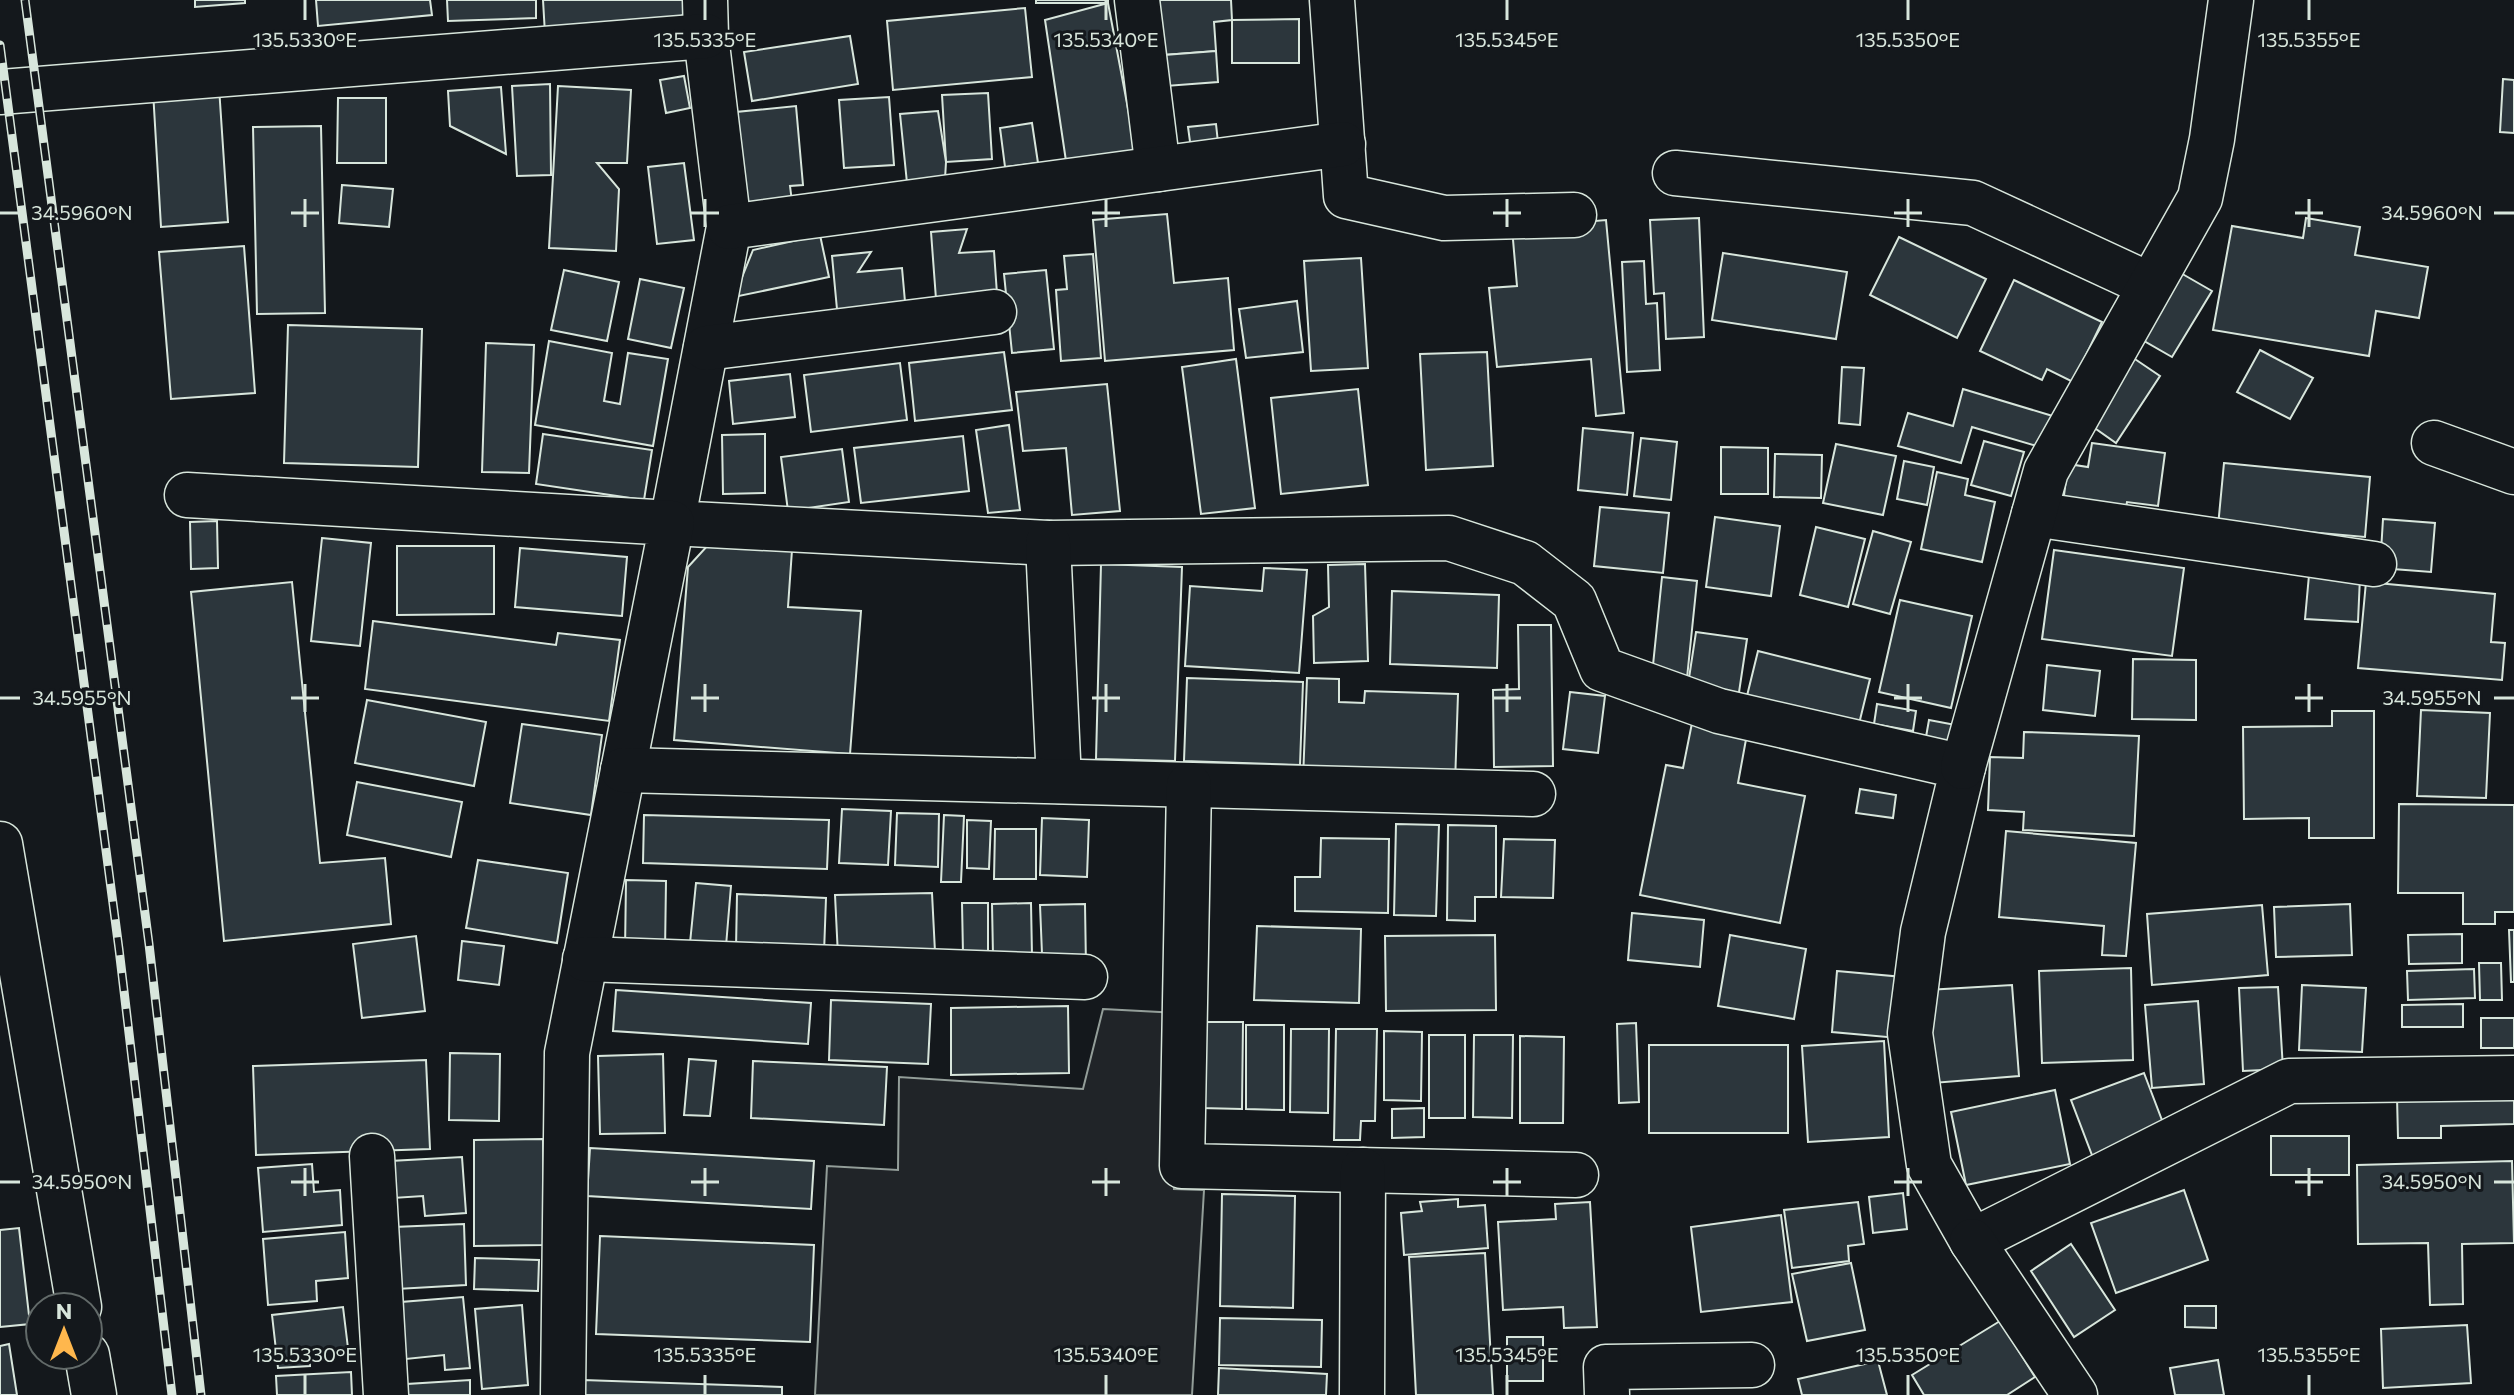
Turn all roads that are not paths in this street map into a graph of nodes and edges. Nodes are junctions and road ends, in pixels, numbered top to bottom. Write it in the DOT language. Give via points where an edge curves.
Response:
graph roads {
  1 [pos="1137,0"];
  2 [pos="1332,0"];
  3 [pos="2231,0"];
  4 [pos="705,18"];
  5 [pos="0,92"];
  6 [pos="1343,144"];
  7 [pos="1158,169"];
  8 [pos="1675,173"];
  9 [pos="1574,215"];
  10 [pos="729,227"];
  11 [pos="2150,285"];
  12 [pos="994,312"];
  13 [pos="706,348"];
  14 [pos="2434,443"];
  15 [pos="2514,472"];
  16 [pos="187,495"];
  17 [pos="2034,514"];
  18 [pos="672,523"];
  19 [pos="1048,543"];
  20 [pos="2374,564"];
  21 [pos="1963,767"];
  22 [pos="623,770"];
  23 [pos="1059,781"];
  24 [pos="1189,785"];
  25 [pos="1533,794"];
  26 [pos="0,844"];
  27 [pos="585,959"];
  28 [pos="1085,977"];
  29 [pos="2514,1078"];
  30 [pos="372,1156"];
  31 [pos="1363,1170"];
  32 [pos="1576,1175"];
  33 [pos="1972,1241"];
  34 [pos="76,1291"];
  35 [pos="1752,1365"];
  36 [pos="90,1371"];
  37 [pos="94,1395"];
  38 [pos="386,1395"];
  39 [pos="563,1395"];
  40 [pos="1362,1395"];
  41 [pos="1607,1395"];
  42 [pos="2075,1395"];
  1 -- 7 [label="street"];
  2 -- 6 [label="street"];
  3 -- 11 [label="street" via="2200,198"];
  4 -- 5 [label="street"];
  4 -- 10 [label="street"];
  6 -- 7 [label="street"];
  6 -- 9 [label="street" via="1346,196 1444,218"];
  7 -- 10 [label="street"];
  8 -- 11 [label="street" via="1973,203"];
  10 -- 13 [label="street"];
  11 -- 17 [label="street" via="2046,471"];
  12 -- 13 [label="street"];
  13 -- 18 [label="street"];
  14 -- 15 [label="street"];
  16 -- 18 [label="street"];
  17 -- 20 [label="street"];
  17 -- 21 [label="street"];
  18 -- 19 [label="street"];
  18 -- 22 [label="street"];
  19 -- 21 [label="street" via="1449,538 1525,563 1574,601 1602,669 1719,711"];
  19 -- 23 [label="street"];
  21 -- 33 [label="street" via="1923,932 1910,1033 1929,1165"];
  22 -- 23 [label="street"];
  22 -- 27 [label="street"];
  23 -- 24 [label="street"];
  24 -- 25 [label="street"];
  24 -- 31 [label="street" via="1182,1166"];
  26 -- 34 [label="street"];
  27 -- 28 [label="street"];
  27 -- 39 [label="street" via="567,1053"];
  29 -- 33 [label="street" via="2289,1081"];
  30 -- 38 [label="street"];
  31 -- 32 [label="street"];
  31 -- 40 [label="street"];
  33 -- 42 [label="street"];
  35 -- 41 [label="street" via="1606,1367"];
  36 -- 37 [label="street"];
}
